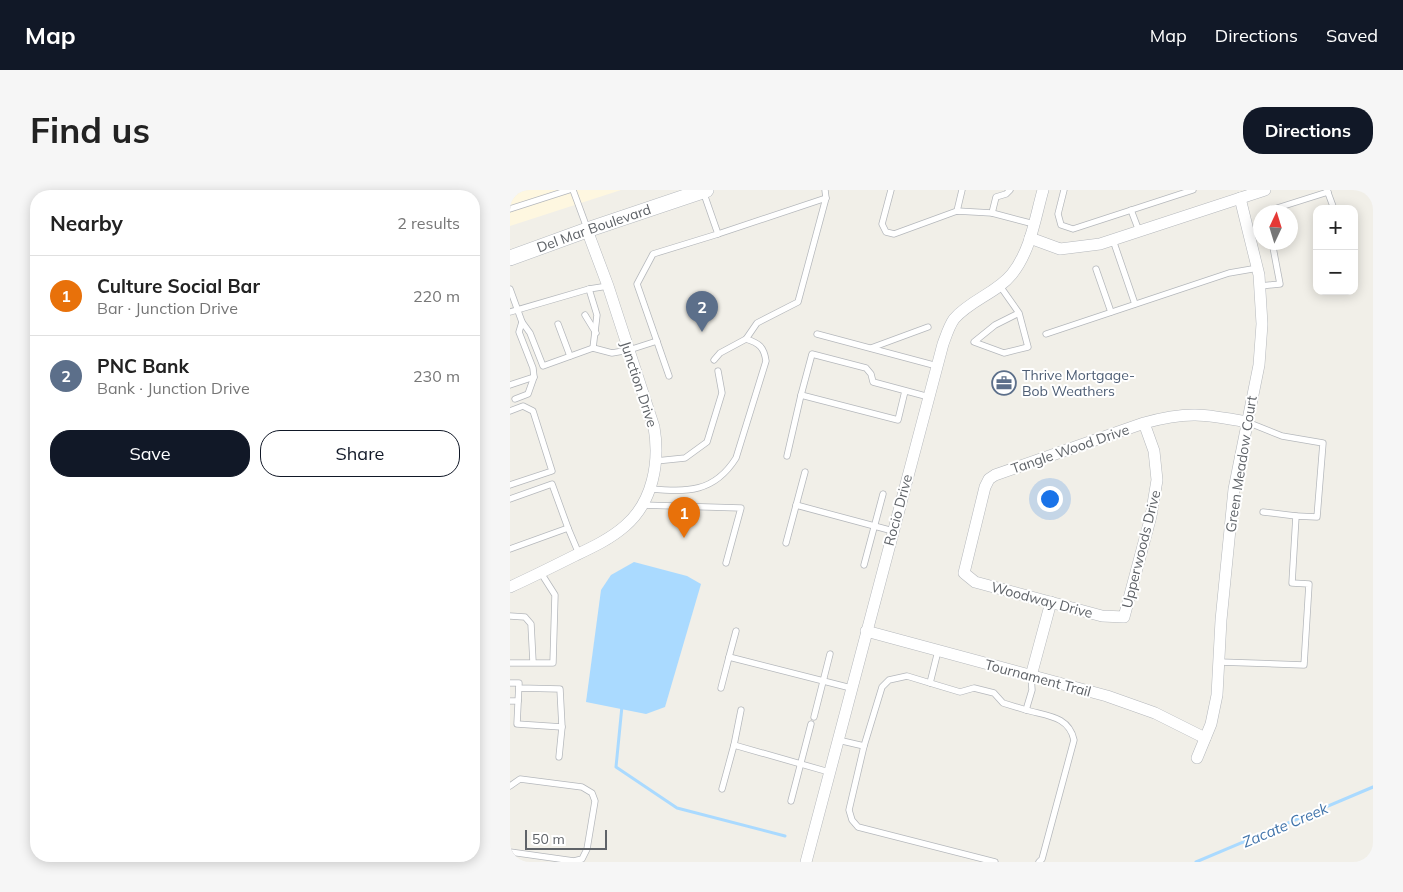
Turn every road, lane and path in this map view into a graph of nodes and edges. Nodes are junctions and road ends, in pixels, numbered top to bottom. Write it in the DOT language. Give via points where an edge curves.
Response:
graph roads {
  1 [pos="569,190"];
  2 [pos="574,190"];
  3 [pos="825,190"];
  4 [pos="891,190"];
  5 [pos="962,190"];
  6 [pos="1010,190"];
  7 [pos="1043,190"];
  8 [pos="1064,190"];
  9 [pos="1193,190"];
  10 [pos="1265,190"];
  11 [pos="705,191"];
  12 [pos="1328,191"];
  13 [pos="826,198"];
  14 [pos="1240,198"];
  15 [pos="1286,205"];
  16 [pos="1333,205"];
  17 [pos="510,209"];
  18 [pos="1131,210"];
  19 [pos="957,211"];
  20 [pos="992,213"];
  21 [pos="1034,224"];
  22 [pos="587,230"];
  23 [pos="1139,231"];
  24 [pos="718,234"];
  25 [pos="1030,238"];
  26 [pos="1113,240"];
  27 [pos="1274,250"];
  28 [pos="510,258"];
  29 [pos="1258,268"];
  30 [pos="1096,269"];
  31 [pos="608,286"];
  32 [pos="1000,286"];
  33 [pos="1260,286"];
  34 [pos="589,289"];
  35 [pos="510,290"];
  36 [pos="550,300"];
  37 [pos="1136,304"];
  38 [pos="552,307"];
  39 [pos="518,310"];
  40 [pos="510,312"];
  41 [pos="1111,312"];
  42 [pos="1019,313"];
  43 [pos="585,315"];
  44 [pos="522,322"];
  45 [pos="558,324"];
  46 [pos="928,327"];
  47 [pos="596,333"];
  48 [pos="817,334"];
  49 [pos="1046,334"];
  50 [pos="746,339"];
  51 [pos="657,341"];
  52 [pos="593,348"];
  53 [pos="870,348"];
  54 [pos="629,350"];
  55 [pos="570,356"];
  56 [pos="714,360"];
  57 [pos="937,366"];
  58 [pos="718,371"];
  59 [pos="669,376"];
  60 [pos="534,377"];
  61 [pos="510,385"];
  62 [pos="905,391"];
  63 [pos="801,395"];
  64 [pos="929,397"];
  65 [pos="515,398"];
  66 [pos="510,410"];
  67 [pos="1247,422"];
  68 [pos="1144,423"];
  69 [pos="787,456"];
  70 [pos="656,461"];
  71 [pos="805,472"];
  72 [pos="510,485"];
  73 [pos="650,489"];
  74 [pos="883,494"];
  75 [pos="510,499"];
  76 [pos="641,505"];
  77 [pos="796,505"];
  78 [pos="1263,512"];
  79 [pos="1296,516"];
  80 [pos="874,526"];
  81 [pos="568,528"];
  82 [pos="893,531"];
  83 [pos="786,543"];
  84 [pos="510,549"];
  85 [pos="579,554"];
  86 [pos="726,563"];
  87 [pos="864,565"];
  88 [pos="541,573"];
  89 [pos="964,573"];
  90 [pos="510,587"];
  91 [pos="1051,602"];
  92 [pos="510,616"];
  93 [pos="1124,617"];
  94 [pos="736,631"];
  95 [pos="866,631"];
  96 [pos="938,651"];
  97 [pos="830,654"];
  98 [pos="729,657"];
  99 [pos="532,662"];
  100 [pos="1219,662"];
  101 [pos="510,663"];
  102 [pos="1031,676"];
  103 [pos="824,681"];
  104 [pos="510,683"];
  105 [pos="930,683"];
  106 [pos="519,688"];
  107 [pos="721,688"];
  108 [pos="852,688"];
  109 [pos="518,700"];
  110 [pos="510,701"];
  111 [pos="741,710"];
  112 [pos="1026,710"];
  113 [pos="814,717"];
  114 [pos="513,724"];
  115 [pos="811,724"];
  116 [pos="562,727"];
  117 [pos="1205,738"];
  118 [pos="838,740"];
  119 [pos="734,746"];
  120 [pos="864,746"];
  121 [pos="559,758"];
  122 [pos="1196,758"];
  123 [pos="800,764"];
  124 [pos="830,772"];
  125 [pos="510,786"];
  126 [pos="722,789"];
  127 [pos="791,801"];
  128 [pos="510,852"];
  129 [pos="806,862"];
  130 [pos="995,862"];
  131 [pos="1039,862"];
  1 -- 17 [label="lane"];
  2 -- 22 [label="lane"];
  3 -- 13 [label="lane"];
  4 -- 19 [label="lane" via="882,224 886,232 894,234"];
  5 -- 19 [label="lane"];
  6 -- 20 [label="lane" via="996,197"];
  7 -- 21 [label="street, Rocio Drive"];
  8 -- 18 [label="lane" via="1058,214 1060,226 1073,229"];
  9 -- 18 [label="lane"];
  10 -- 14 [label="street"];
  11 -- 22 [label="main road, Del Mar Boulevard"];
  11 -- 24 [label="lane"];
  12 -- 15 [label="lane"];
  12 -- 16 [label="lane"];
  13 -- 24 [label="lane"];
  13 -- 50 [label="lane" via="798,302 757,323"];
  14 -- 23 [label="street"];
  14 -- 29 [label="street, Green Meadow Court"];
  18 -- 23 [label="lane"];
  19 -- 20 [label="lane"];
  20 -- 21 [label="lane"];
  21 -- 25 [label="street, Rocio Drive"];
  22 -- 28 [label="main road, Del Mar Boulevard"];
  22 -- 31 [label="street, Junction Drive"];
  23 -- 26 [label="street"];
  24 -- 51 [label="lane" via="653,254 637,284"];
  25 -- 26 [label="street" via="1060,249"];
  25 -- 32 [label="street, Rocio Drive" via="1019,264"];
  26 -- 37 [label="lane"];
  27 -- 33 [label="lane" via="1280,284"];
  29 -- 33 [label="street, Green Meadow Court"];
  29 -- 37 [label="lane" via="1228,273"];
  30 -- 41 [label="lane"];
  31 -- 34 [label="lane"];
  31 -- 54 [label="street, Junction Drive"];
  32 -- 42 [label="lane"];
  32 -- 57 [label="street, Rocio Drive" via="954,319"];
  33 -- 67 [label="street, Green Meadow Court" via="1259,365"];
  34 -- 36 [label="lane" via="578,295"];
  34 -- 47 [label="lane" via="597,315"];
  35 -- 39 [label="lane"];
  36 -- 38 [label="lane"];
  36 -- 39 [label="lane"];
  37 -- 41 [label="lane"];
  39 -- 40 [label="lane"];
  39 -- 44 [label="lane"];
  41 -- 49 [label="lane"];
  42 -- 42 [label="lane" via="1028,347 1004,353 974,342 995,325"];
  43 -- 47 [label="lane"];
  44 -- 55 [label="lane" via="530,333 542,366"];
  44 -- 60 [label="lane" via="518,332"];
  45 -- 55 [label="lane"];
  46 -- 53 [label="lane"];
  47 -- 52 [label="lane"];
  48 -- 53 [label="lane"];
  50 -- 56 [label="lane" via="720,353"];
  50 -- 73 [label="lane" via="758,342 766,361 733,463 718,479 702,488 680,492"];
  51 -- 54 [label="lane"];
  51 -- 59 [label="lane"];
  52 -- 54 [label="lane" via="612,354"];
  52 -- 55 [label="lane"];
  53 -- 57 [label="lane"];
  54 -- 70 [label="street, Junction Drive" via="654,427"];
  57 -- 64 [label="street, Rocio Drive"];
  58 -- 70 [label="lane" via="722,394 708,442 685,458"];
  60 -- 61 [label="lane"];
  60 -- 65 [label="lane" via="528,394"];
  62 -- 63 [label="lane" via="898,420"];
  62 -- 63 [label="lane" via="873,382 866,368 812,354"];
  62 -- 64 [label="lane"];
  63 -- 69 [label="lane"];
  64 -- 82 [label="street, Rocio Drive"];
  66 -- 72 [label="lane" via="523,406 533,410 552,471"];
  67 -- 68 [label="street, Tangle Wood Drive" via="1189,414"];
  67 -- 79 [label="lane" via="1282,436 1323,443 1317,517"];
  67 -- 100 [label="street, Green Meadow Court" via="1234,489"];
  68 -- 89 [label="street, Tangle Wood Drive" via="990,479 985,487"];
  68 -- 93 [label="street, Upperwoods Drive" via="1154,451 1157,480 1151,516"];
  70 -- 73 [label="street, Junction Drive"];
  71 -- 77 [label="lane"];
  73 -- 76 [label="street, Junction Drive"];
  74 -- 80 [label="lane"];
  75 -- 81 [label="lane" via="552,484"];
  76 -- 85 [label="street, Junction Drive" via="626,525"];
  76 -- 86 [label="lane" via="742,508"];
  77 -- 80 [label="lane"];
  77 -- 83 [label="lane"];
  78 -- 79 [label="lane"];
  79 -- 100 [label="lane" via="1292,583 1308,584 1304,666"];
  80 -- 82 [label="lane"];
  80 -- 87 [label="lane"];
  81 -- 84 [label="lane"];
  81 -- 85 [label="lane"];
  82 -- 95 [label="street, Rocio Drive"];
  85 -- 88 [label="street, Junction Drive"];
  88 -- 90 [label="street, Junction Drive"];
  88 -- 99 [label="lane" via="555,595 553,663"];
  89 -- 91 [label="street, Woodway Drive" via="975,582"];
  91 -- 93 [label="street, Woodway Drive" via="1102,616"];
  91 -- 102 [label="street"];
  92 -- 99 [label="lane" via="525,617 531,624"];
  94 -- 98 [label="lane"];
  95 -- 96 [label="street, Tournament Trail"];
  95 -- 108 [label="street, Rocio Drive"];
  96 -- 102 [label="street, Tournament Trail"];
  96 -- 105 [label="lane"];
  97 -- 103 [label="lane"];
  98 -- 103 [label="lane"];
  98 -- 107 [label="lane"];
  99 -- 101 [label="lane"];
  100 -- 117 [label="street, Green Meadow Court" via="1217,695"];
  102 -- 112 [label="lane" via="1032,690"];
  102 -- 117 [label="street, Tournament Trail" via="1128,703"];
  103 -- 108 [label="lane"];
  103 -- 113 [label="lane"];
  104 -- 106 [label="lane" via="519,683"];
  105 -- 112 [label="lane" via="960,692 974,688 994,693 1003,703"];
  105 -- 120 [label="lane" via="907,676 889,680 882,687"];
  106 -- 109 [label="lane"];
  106 -- 116 [label="lane" via="560,689"];
  108 -- 118 [label="street, Rocio Drive"];
  109 -- 110 [label="lane"];
  109 -- 114 [label="lane"];
  111 -- 119 [label="lane"];
  112 -- 131 [label="lane" via="1064,721 1072,730 1074,740"];
  114 -- 116 [label="lane"];
  115 -- 123 [label="lane"];
  116 -- 121 [label="lane"];
  117 -- 122 [label="street, Green Meadow Court"];
  118 -- 120 [label="lane"];
  118 -- 124 [label="street, Rocio Drive"];
  119 -- 123 [label="lane"];
  119 -- 126 [label="lane"];
  120 -- 130 [label="lane" via="849,810 858,827"];
  123 -- 124 [label="lane"];
  123 -- 127 [label="lane"];
  124 -- 129 [label="street, Rocio Drive"];
  125 -- 128 [label="lane" via="520,779 582,787 592,793 595,801 587,849 582,858 574,861"];
}
